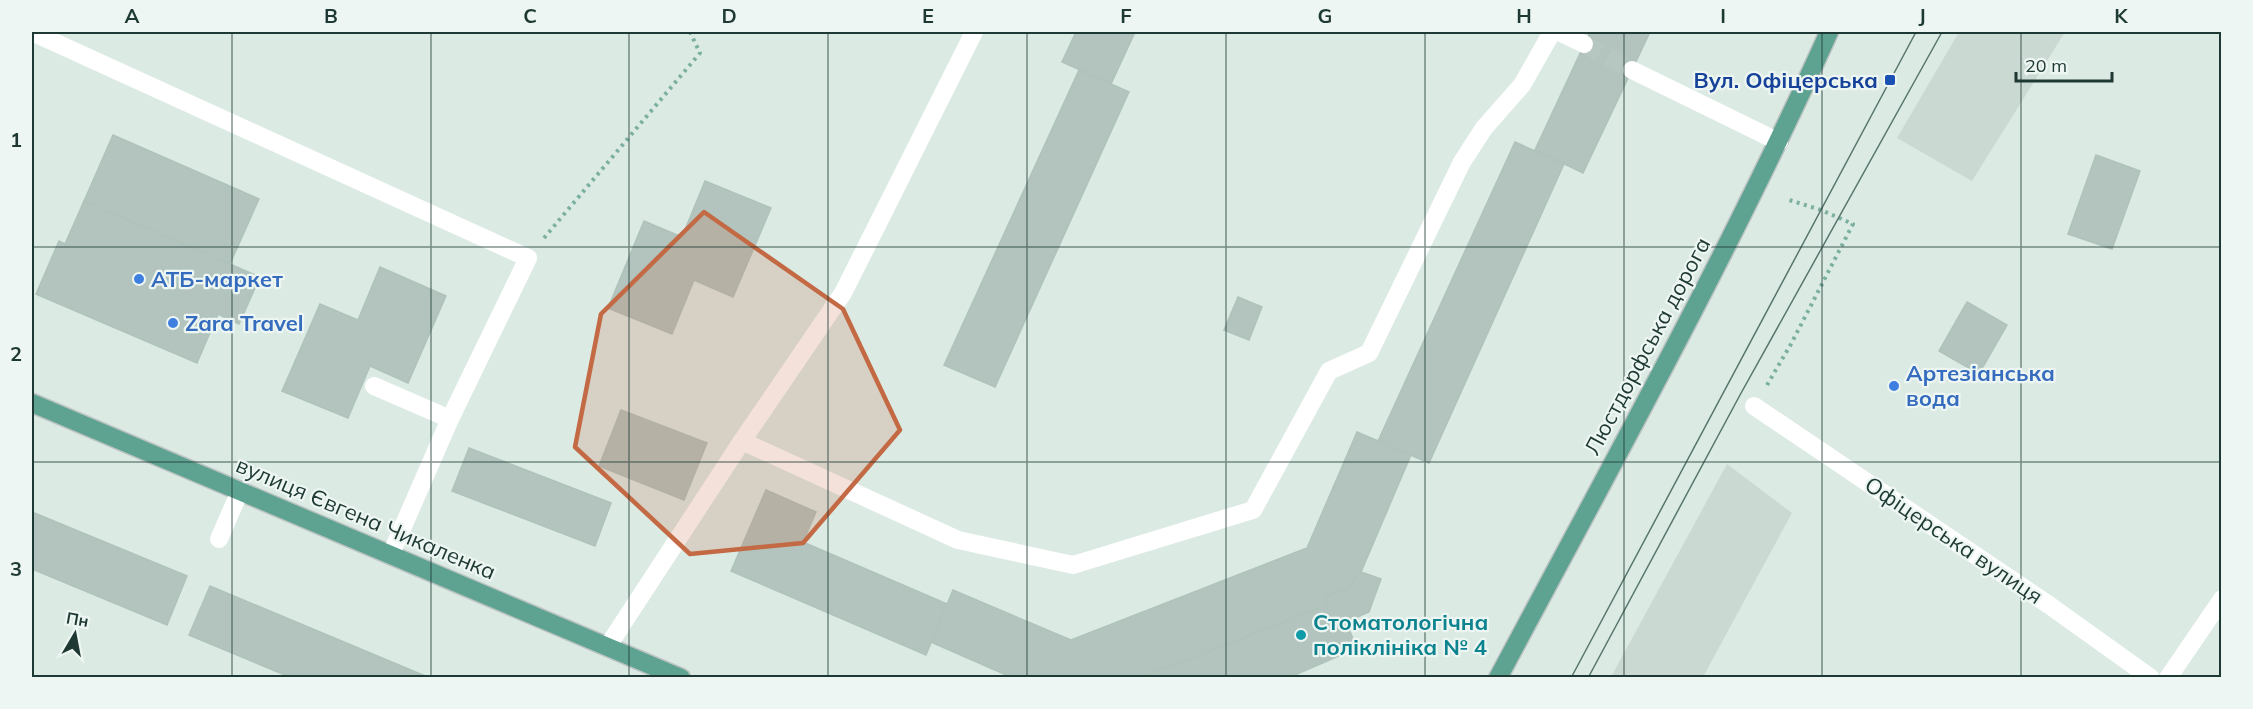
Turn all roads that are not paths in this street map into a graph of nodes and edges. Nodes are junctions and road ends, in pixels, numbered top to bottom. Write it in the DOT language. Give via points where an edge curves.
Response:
graph roads {
  1 [pos="32,32"];
  2 [pos="974,32"];
  3 [pos="1552,32"];
  4 [pos="1559,32"];
  5 [pos="1829,32"];
  6 [pos="1584,44"];
  7 [pos="1632,70"];
  8 [pos="1779,142"];
  9 [pos="374,386"];
  10 [pos="32,403"];
  11 [pos="1754,406"];
  12 [pos="450,418"];
  13 [pos="742,441"];
  14 [pos="240,491"];
  15 [pos="219,539"];
  16 [pos="391,554"];
  17 [pos="2222,599"];
  18 [pos="608,646"];
  19 [pos="681,678"];
  20 [pos="1498,678"];
  21 [pos="2151,678"];
  22 [pos="2168,678"];
  1 -- 12 [label="street" via="528,258"];
  2 -- 13 [label="street" via="843,293"];
  3 -- 13 [label="street" via="1522,85 1484,128 1462,162 1369,353 1329,371 1253,510 1073,565 958,540"];
  4 -- 6 [label="street"];
  5 -- 8 [label="main road, Люстдорфська дорога"];
  7 -- 8 [label="street"];
  8 -- 20 [label="main road, Люстдорфська дорога" via="1718,265"];
  9 -- 12 [label="street"];
  10 -- 14 [label="main road, вулиця Євгена Чикаленка"];
  11 -- 21 [label="street, Офіцерська вулиця"];
  12 -- 16 [label="street"];
  13 -- 18 [label="street"];
  14 -- 15 [label="street"];
  14 -- 16 [label="main road, вулиця Євгена Чикаленка"];
  16 -- 18 [label="main road, вулиця Євгена Чикаленка"];
  17 -- 22 [label="street"];
  18 -- 19 [label="main road, вулиця Євгена Чикаленка"];
}
